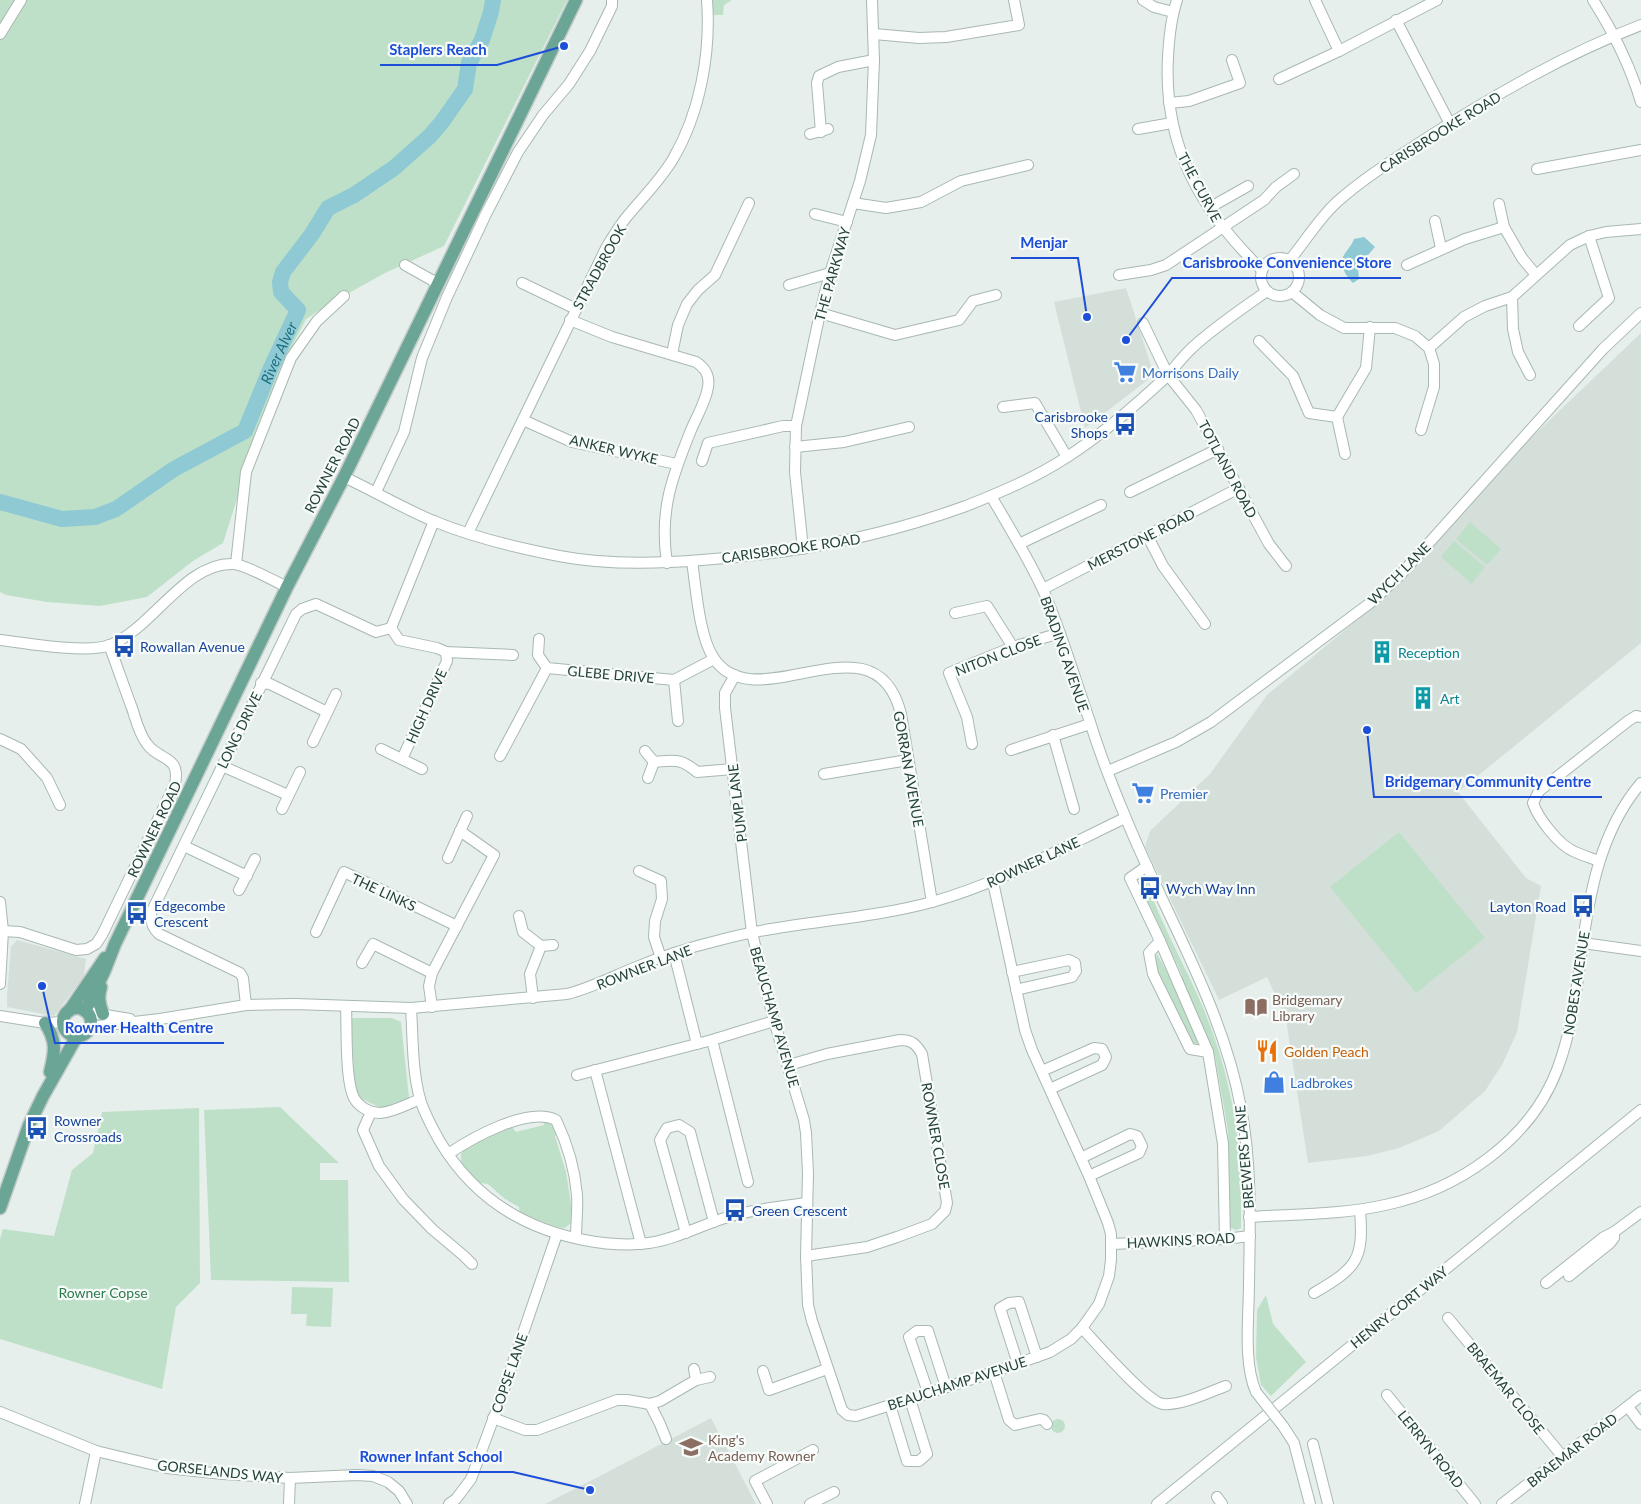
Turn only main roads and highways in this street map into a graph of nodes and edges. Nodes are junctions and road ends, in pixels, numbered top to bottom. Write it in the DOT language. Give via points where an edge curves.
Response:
graph roads {
  1 [pos="576,0"];
  2 [pos="115,944"];
  3 [pos="104,972"];
  4 [pos="86,1012"];
  5 [pos="103,1014"];
  6 [pos="45,1023"];
  7 [pos="69,1026"];
  8 [pos="50,1072"];
  9 [pos="43,1096"];
  10 [pos="0,1208"];
  1 -- 2 [label="main road, ROWNER ROAD" via="344,477 286,587"];
  2 -- 3 [label="main road, ROWNER ROAD"];
  2 -- 7 [label="main road, ROWNER ROAD" via="97,968"];
  3 -- 4 [label="main road, ROWNER ROAD"];
  3 -- 5 [label="main road" via="99,995"];
  4 -- 7 [label="main road" via="77,1008"];
  4 -- 7 [label="main road" via="91,1019 85,1034"];
  6 -- 8 [label="main road" via="54,1038"];
  7 -- 8 [label="main road, ROWNER ROAD"];
  7 -- 9 [label="main road, ROWNER ROAD"];
  8 -- 9 [label="main road, ROWNER ROAD"];
  9 -- 10 [label="main road, ROWNER ROAD"];
}
